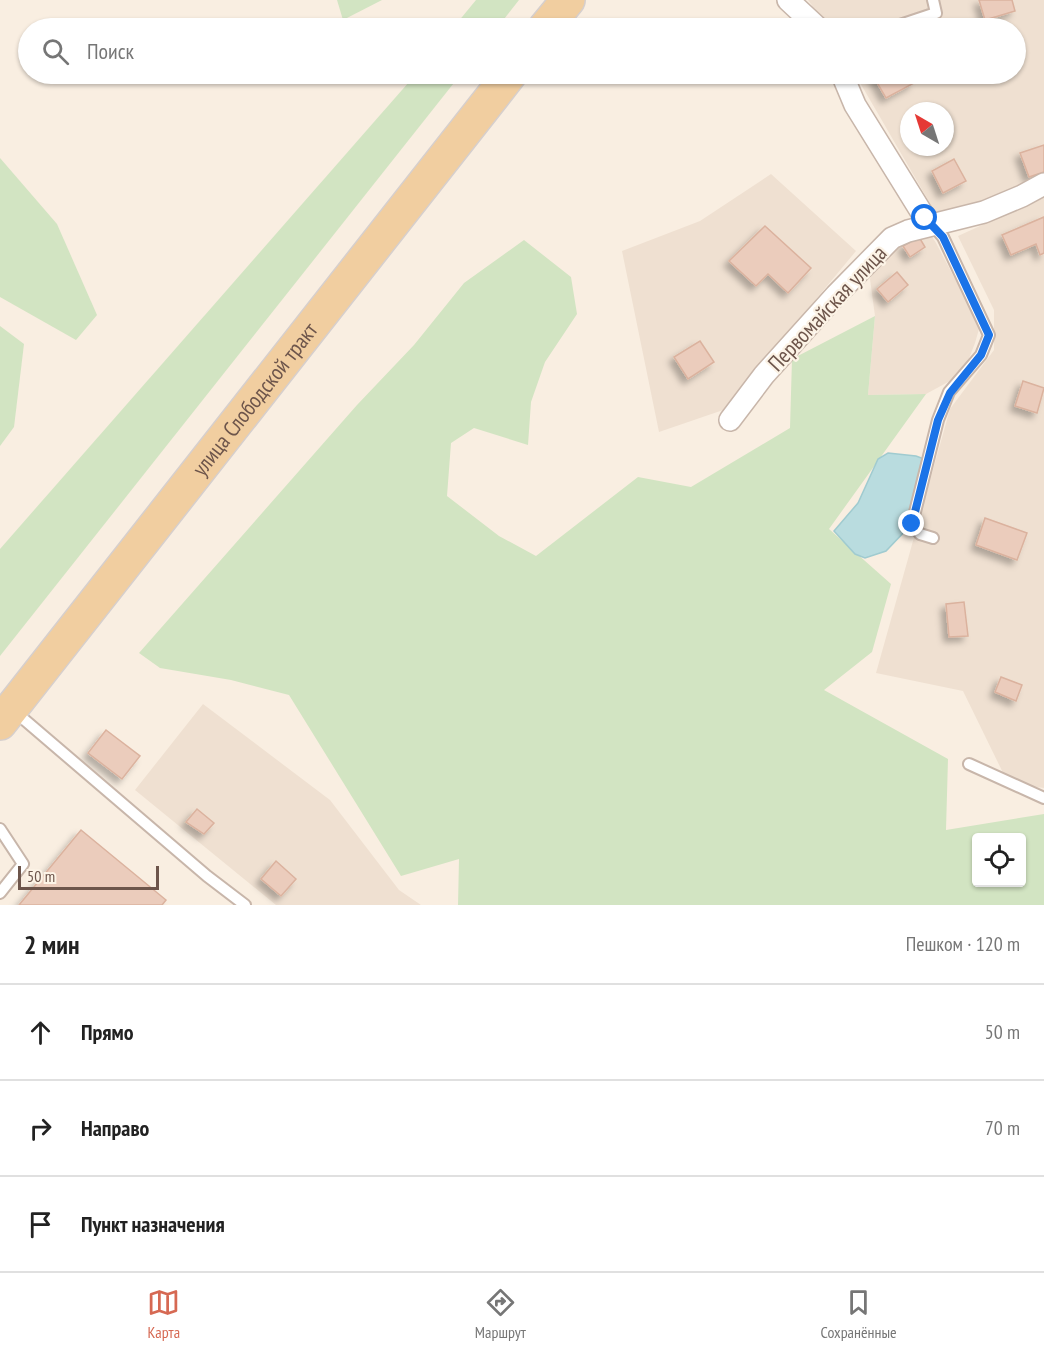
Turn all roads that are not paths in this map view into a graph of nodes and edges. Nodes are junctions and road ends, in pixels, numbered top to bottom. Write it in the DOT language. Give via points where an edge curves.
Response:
graph roads {
  1 [pos="568,0"];
  2 [pos="788,0"];
  3 [pos="933,0"];
  4 [pos="553,18"];
  5 [pos="807,18"];
  6 [pos="921,18"];
  7 [pos="502,84"];
  8 [pos="846,84"];
  9 [pos="1044,184"];
  10 [pos="932,225"];
  11 [pos="729,420"];
  12 [pos="933,538"];
  13 [pos="6,716"];
  14 [pos="969,764"];
  15 [pos="1044,798"];
  16 [pos="0,829"];
  17 [pos="0,892"];
  18 [pos="245,905"];
  1 -- 4 [label="main road"];
  2 -- 5 [label="street"];
  3 -- 6 [label="lane" via="936,13"];
  7 -- 13 [label="main road, улица Слободской тракт"];
  8 -- 10 [label="street" via="855,105"];
  9 -- 10 [label="street, Первомайская улица" via="984,212"];
  10 -- 11 [label="street, Первомайская улица" via="892,238 882,247 764,375"];
  10 -- 12 [label="lane" via="943,237 989,335 981,355 950,393 938,420 912,524 920,534"];
  13 -- 18 [label="lane"];
  14 -- 15 [label="lane"];
  16 -- 17 [label="lane" via="23,864"];
}
